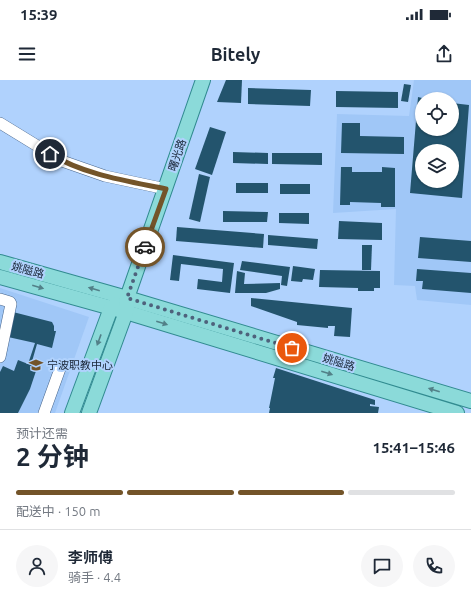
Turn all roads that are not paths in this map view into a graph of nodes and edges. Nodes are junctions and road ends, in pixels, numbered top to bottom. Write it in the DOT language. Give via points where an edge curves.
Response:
graph roads {
  1 [pos="203,80"];
  2 [pos="0,123"];
  3 [pos="166,189"];
  4 [pos="0,262"];
  5 [pos="0,276"];
  6 [pos="0,299"];
  7 [pos="127,305"];
  8 [pos="111,308"];
  9 [pos="0,357"];
  10 [pos="61,366"];
  11 [pos="471,401"];
  12 [pos="44,413"];
  13 [pos="72,413"];
  14 [pos="88,413"];
  15 [pos="457,413"];
  1 -- 3 [label="main road, 曙光路"];
  2 -- 3 [label="street" via="62,161 105,176"];
  3 -- 7 [label="main road, 曙光路"];
  7 -- 4 [label="main road, 姚隘路, one-way"];
  5 -- 8 [label="main road, 姚隘路, one-way"];
  6 -- 9 [label="street" via="11,304"];
  7 -- 8 [label="main road"];
  11 -- 7 [label="main road, 姚隘路, one-way"];
  7 -- 14 [label="main road, 曙光路"];
  7 -- 15 [label="main road, 姚隘路, one-way"];
  8 -- 13 [label="main road, one-way"];
  10 -- 12 [label="street"];
}
